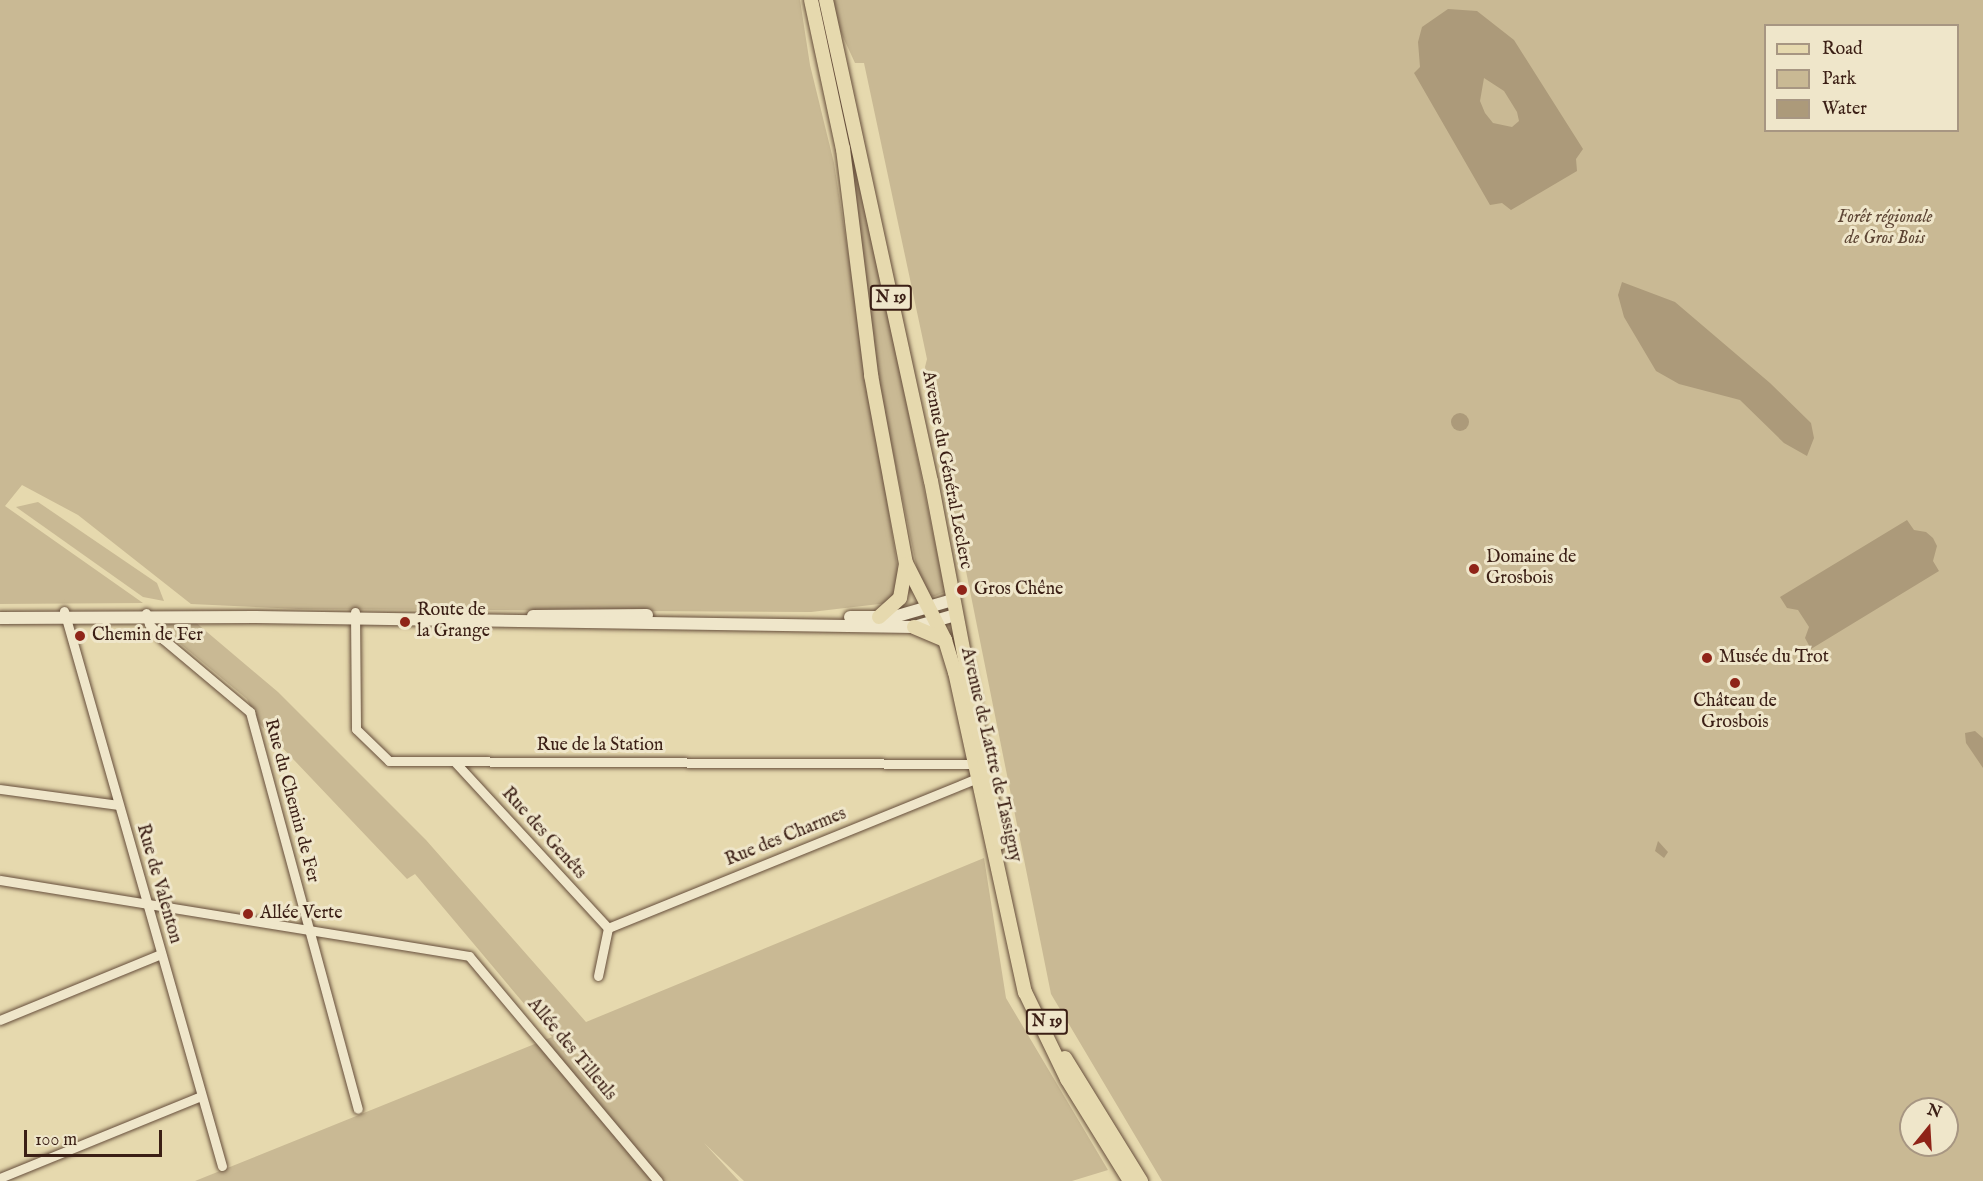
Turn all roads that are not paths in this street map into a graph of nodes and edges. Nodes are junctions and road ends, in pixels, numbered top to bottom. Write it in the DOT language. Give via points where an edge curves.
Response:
graph roads {
  1 [pos="811,0"];
  2 [pos="826,0"];
  3 [pos="906,563"];
  4 [pos="952,600"];
  5 [pos="927,608"];
  6 [pos="0,611"];
  7 [pos="66,615"];
  8 [pos="147,615"];
  9 [pos="955,615"];
  10 [pos="355,616"];
  11 [pos="0,618"];
  12 [pos="879,621"];
  13 [pos="935,621"];
  14 [pos="914,627"];
  15 [pos="945,640"];
  16 [pos="454,761"];
  17 [pos="974,764"];
  18 [pos="977,778"];
  19 [pos="0,789"];
  20 [pos="118,805"];
  21 [pos="0,880"];
  22 [pos="147,903"];
  23 [pos="608,928"];
  24 [pos="309,930"];
  25 [pos="161,954"];
  26 [pos="598,976"];
  27 [pos="0,1020"];
  28 [pos="201,1096"];
  29 [pos="358,1109"];
  30 [pos="222,1166"];
  31 [pos="0,1178"];
  32 [pos="1132,1179"];
  33 [pos="658,1181"];
  1 -- 3 [label="main road, Avenue de Lattre de Tassigny / N 19" via="843,149 871,375"];
  2 -- 4 [label="main road, Avenue du Général Leclerc / N 19" via="902,344"];
  3 -- 5 [label="main road, Avenue de Lattre de Tassigny / N 19"];
  3 -- 12 [label="main road" via="900,598"];
  4 -- 5 [label="main road"];
  4 -- 9 [label="main road, Avenue du Général Leclerc / N 19"];
  5 -- 12 [label="main road"];
  5 -- 13 [label="main road, Avenue de Lattre de Tassigny / N 19"];
  6 -- 7 [label="main road"];
  7 -- 8 [label="main road"];
  7 -- 11 [label="main road"];
  7 -- 20 [label="street, Rue de Valenton"];
  8 -- 10 [label="main road"];
  8 -- 24 [label="street, Rue du Chemin de Fer" via="163,639 250,712"];
  9 -- 13 [label="main road"];
  9 -- 32 [label="main road, Avenue du Général Leclerc / N 19" via="1029,975 1066,1058"];
  10 -- 12 [label="main road"];
  10 -- 16 [label="street, Rue de la Station" via="356,729 389,761"];
  12 -- 14 [label="main road"];
  13 -- 14 [label="main road"];
  13 -- 15 [label="main road, Avenue de Lattre de Tassigny / N 19"];
  14 -- 15 [label="main road"];
  15 -- 17 [label="main road, Avenue de Lattre de Tassigny / N 19"];
  16 -- 17 [label="street, Rue de la Station"];
  16 -- 23 [label="street, Rue des Genêts"];
  17 -- 18 [label="main road, Avenue de Lattre de Tassigny / N 19"];
  18 -- 23 [label="street, Rue des Charmes"];
  18 -- 32 [label="main road, Avenue de Lattre de Tassigny / N 19" via="1025,992 1067,1078"];
  19 -- 20 [label="street"];
  20 -- 22 [label="street, Rue de Valenton"];
  21 -- 22 [label="street"];
  22 -- 24 [label="street"];
  22 -- 25 [label="street, Rue de Valenton"];
  23 -- 26 [label="street"];
  24 -- 29 [label="street, Rue du Chemin de Fer"];
  24 -- 33 [label="street, Allée des Tilleuls" via="452,951 474,959"];
  25 -- 27 [label="street"];
  25 -- 28 [label="street, Rue de Valenton"];
  28 -- 30 [label="street, Rue de Valenton"];
  28 -- 31 [label="street"];
}
